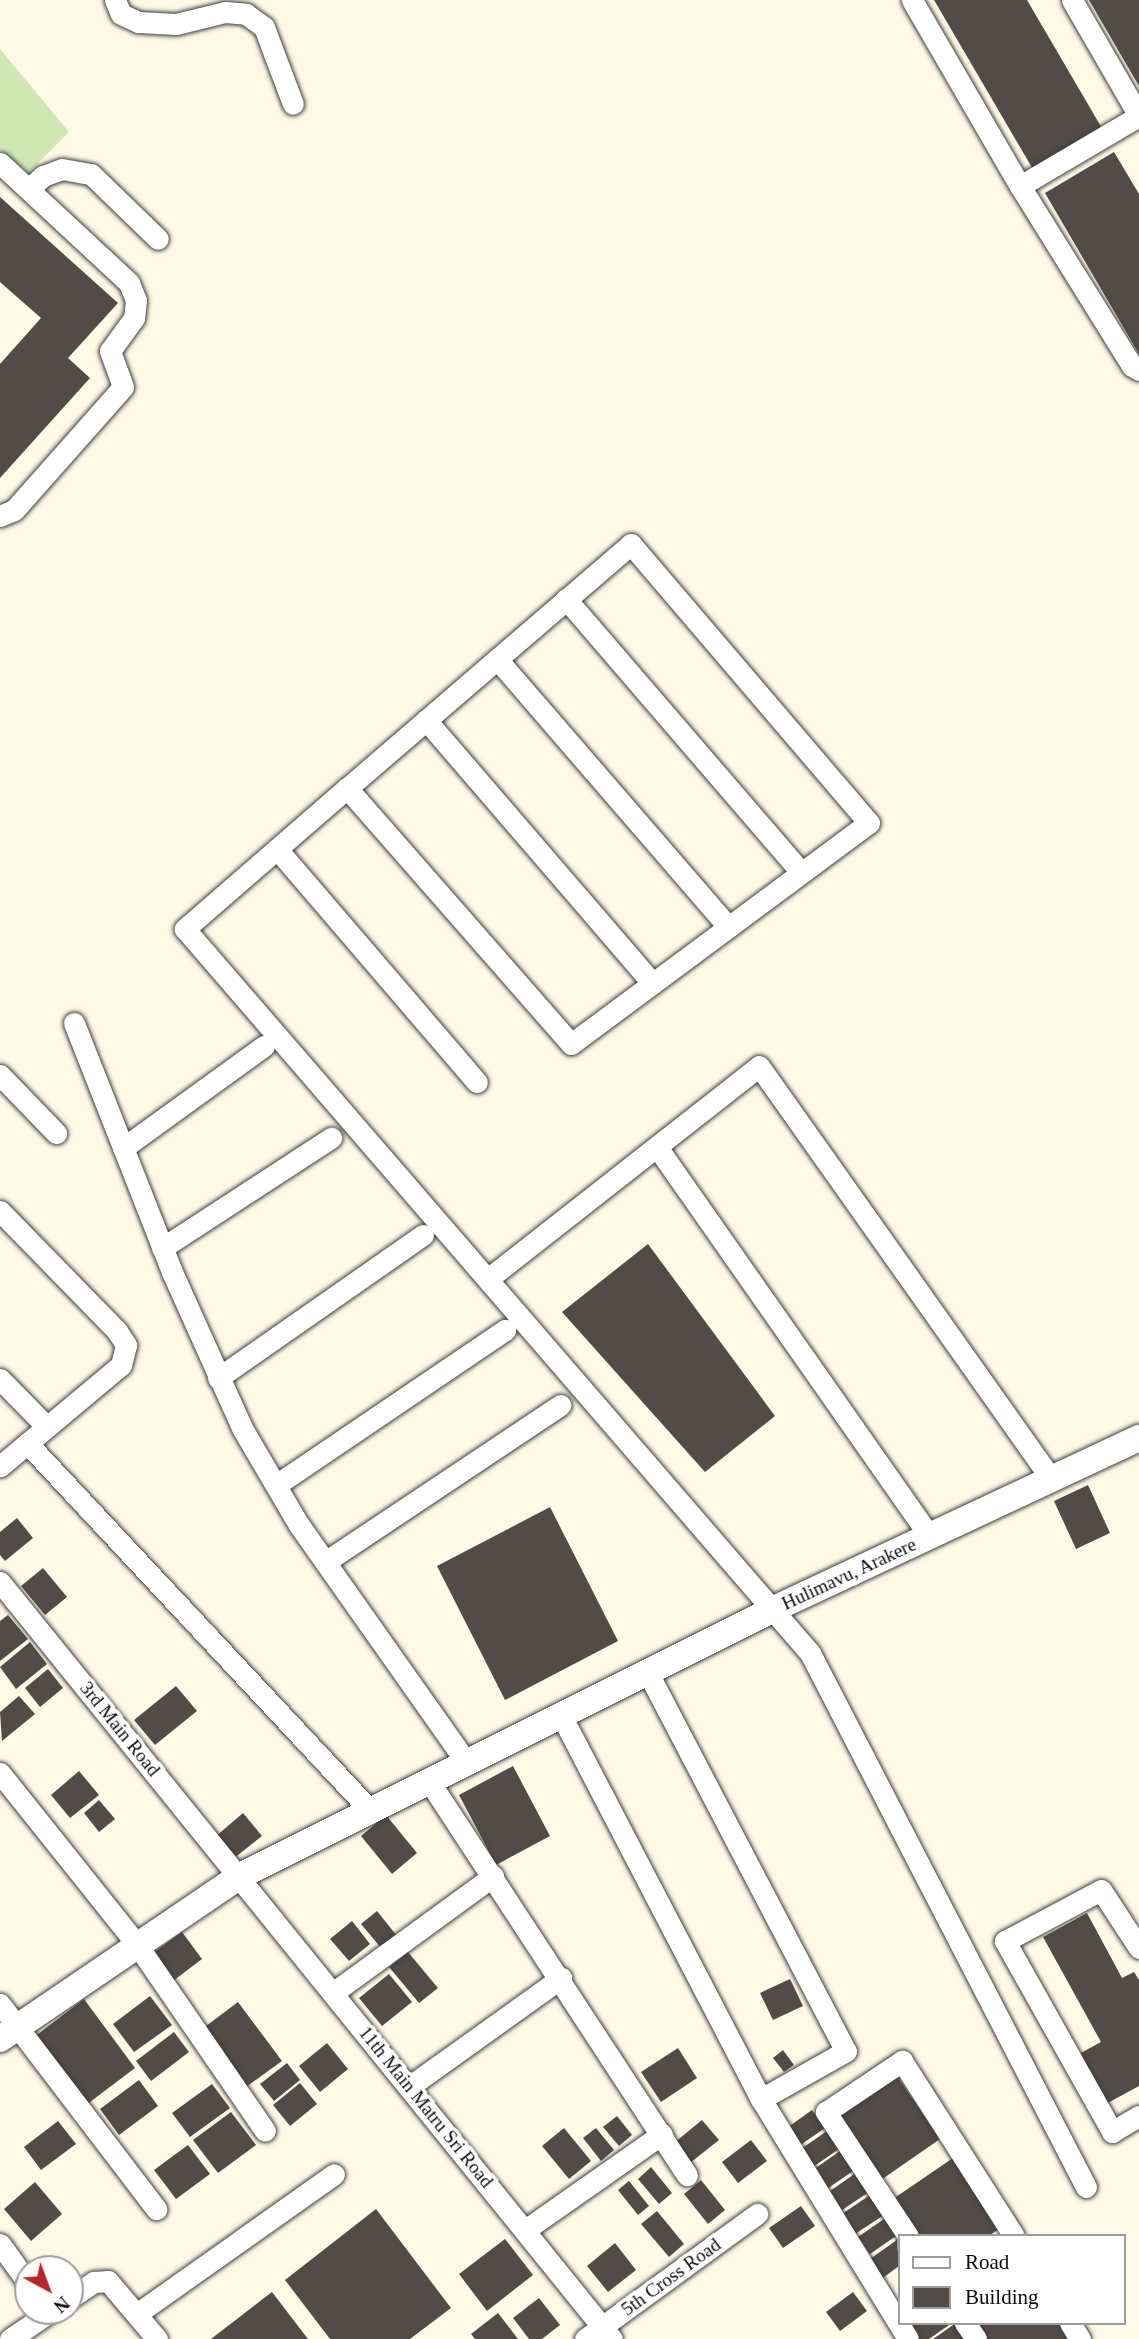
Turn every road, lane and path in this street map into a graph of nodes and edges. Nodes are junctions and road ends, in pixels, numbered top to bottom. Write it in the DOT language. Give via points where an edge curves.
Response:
graph roads {
  1 [pos="115,0"];
  2 [pos="912,0"];
  3 [pos="1072,0"];
  4 [pos="293,104"];
  5 [pos="1139,116"];
  6 [pos="0,163"];
  7 [pos="1020,186"];
  8 [pos="29,189"];
  9 [pos="158,239"];
  10 [pos="1139,370"];
  11 [pos="0,516"];
  12 [pos="566,599"];
  13 [pos="497,659"];
  14 [pos="426,720"];
  15 [pos="347,788"];
  16 [pos="277,849"];
  17 [pos="801,872"];
  18 [pos="728,927"];
  19 [pos="652,983"];
  20 [pos="74,1023"];
  21 [pos="264,1046"];
  22 [pos="0,1075"];
  23 [pos="477,1082"];
  24 [pos="56,1133"];
  25 [pos="331,1138"];
  26 [pos="657,1147"];
  27 [pos="123,1148"];
  28 [pos="0,1212"];
  29 [pos="423,1235"];
  30 [pos="163,1248"];
  31 [pos="489,1278"];
  32 [pos="505,1330"];
  33 [pos="218,1378"];
  34 [pos="0,1379"];
  35 [pos="560,1405"];
  36 [pos="47,1427"];
  37 [pos="1139,1438"];
  38 [pos="27,1443"];
  39 [pos="0,1466"];
  40 [pos="1052,1480"];
  41 [pos="276,1485"];
  42 [pos="929,1536"];
  43 [pos="325,1562"];
  44 [pos="0,1582"];
  45 [pos="776,1608"];
  46 [pos="647,1671"];
  47 [pos="561,1715"];
  48 [pos="467,1763"];
  49 [pos="0,1773"];
  50 [pos="429,1781"];
  51 [pos="370,1810"];
  52 [pos="240,1876"];
  53 [pos="493,1876"];
  54 [pos="138,1946"];
  55 [pos="1139,1948"];
  56 [pos="561,1978"];
  57 [pos="334,1993"];
  58 [pos="0,2004"];
  59 [pos="9,2033"];
  60 [pos="410,2086"];
  61 [pos="761,2099"];
  62 [pos="1139,2116"];
  63 [pos="265,2131"];
  64 [pos="662,2134"];
  65 [pos="334,2174"];
  66 [pos="687,2175"];
  67 [pos="1086,2187"];
  68 [pos="156,2209"];
  69 [pos="757,2214"];
  70 [pos="525,2230"];
  71 [pos="907,2234"];
  72 [pos="1013,2234"];
  73 [pos="0,2244"];
  74 [pos="14,2264"];
  75 [pos="84,2289"];
  76 [pos="138,2313"];
  77 [pos="898,2323"];
  78 [pos="30,2325"];
  79 [pos="600,2335"];
  80 [pos="10,2339"];
  81 [pos="156,2339"];
  1 -- 4 [label="street" via="121,14 138,22 176,24 225,12 246,13 264,27"];
  2 -- 7 [label="street"];
  3 -- 5 [label="street"];
  5 -- 7 [label="street"];
  6 -- 8 [label="street"];
  7 -- 10 [label="street" via="1132,366"];
  8 -- 9 [label="street" via="43,176 62,169 91,174"];
  8 -- 11 [label="street" via="129,283 136,309 110,351 123,387 14,510"];
  12 -- 13 [label="street"];
  12 -- 17 [label="street"];
  12 -- 17 [label="street" via="631,544 869,823"];
  13 -- 14 [label="street"];
  13 -- 18 [label="street"];
  14 -- 15 [label="street"];
  14 -- 19 [label="street"];
  15 -- 16 [label="street"];
  15 -- 19 [label="street" via="571,1044"];
  16 -- 23 [label="street"];
  16 -- 31 [label="street" via="186,929"];
  17 -- 18 [label="street"];
  18 -- 19 [label="street"];
  20 -- 27 [label="street"];
  21 -- 27 [label="street"];
  22 -- 24 [label="street"];
  25 -- 30 [label="street"];
  26 -- 31 [label="street"];
  26 -- 40 [label="street" via="759,1066"];
  26 -- 42 [label="street"];
  27 -- 30 [label="street"];
  28 -- 36 [label="street" via="117,1331 125,1345 121,1365"];
  29 -- 33 [label="street"];
  30 -- 33 [label="street"];
  31 -- 45 [label="street"];
  32 -- 41 [label="street"];
  33 -- 41 [label="street"];
  34 -- 36 [label="street"];
  35 -- 43 [label="street"];
  36 -- 38 [label="street"];
  37 -- 40 [label="street, Hulimavu, Arakere"];
  38 -- 39 [label="street"];
  38 -- 51 [label="street"];
  40 -- 42 [label="street, Hulimavu, Arakere"];
  41 -- 43 [label="street"];
  42 -- 45 [label="street, Hulimavu, Arakere"];
  43 -- 48 [label="street"];
  44 -- 52 [label="street, 3rd Main Road"];
  45 -- 46 [label="street, Hulimavu, Arakere"];
  45 -- 67 [label="street" via="835,1695"];
  46 -- 47 [label="street, Hulimavu, Arakere"];
  46 -- 61 [label="street" via="846,2051"];
  47 -- 48 [label="street, Hulimavu, Arakere"];
  47 -- 61 [label="street"];
  48 -- 50 [label="street, Hulimavu, Arakere"];
  49 -- 54 [label="street"];
  50 -- 51 [label="street, Hulimavu, Arakere"];
  50 -- 53 [label="street"];
  51 -- 52 [label="street, Hulimavu, Arakere"];
  52 -- 54 [label="street, Hulimavu, Arakere"];
  52 -- 57 [label="street, 11th Main Matru Sri Road"];
  53 -- 56 [label="street"];
  53 -- 57 [label="street"];
  54 -- 59 [label="street, Hulimavu, Arakere"];
  54 -- 63 [label="street"];
  55 -- 62 [label="street" via="1131,1943 1101,1890 1005,1941 1112,2132"];
  56 -- 60 [label="street"];
  56 -- 64 [label="street"];
  57 -- 60 [label="street, 11th Main Matru Sri Road"];
  58 -- 59 [label="street"];
  59 -- 68 [label="street"];
  60 -- 70 [label="street, 11th Main Matru Sri Road"];
  61 -- 77 [label="street"];
  64 -- 66 [label="street"];
  64 -- 70 [label="street"];
  65 -- 76 [label="street"];
  69 -- 79 [label="street, 5th Cross Road"];
  70 -- 79 [label="street, 11th Main Matru Sri Road"];
  71 -- 72 [label="street" via="826,2112 902,2061"];
  73 -- 74 [label="street"];
  75 -- 76 [label="street" via="107,2281"];
  76 -- 81 [label="street"];
  78 -- 80 [label="street"];
}
